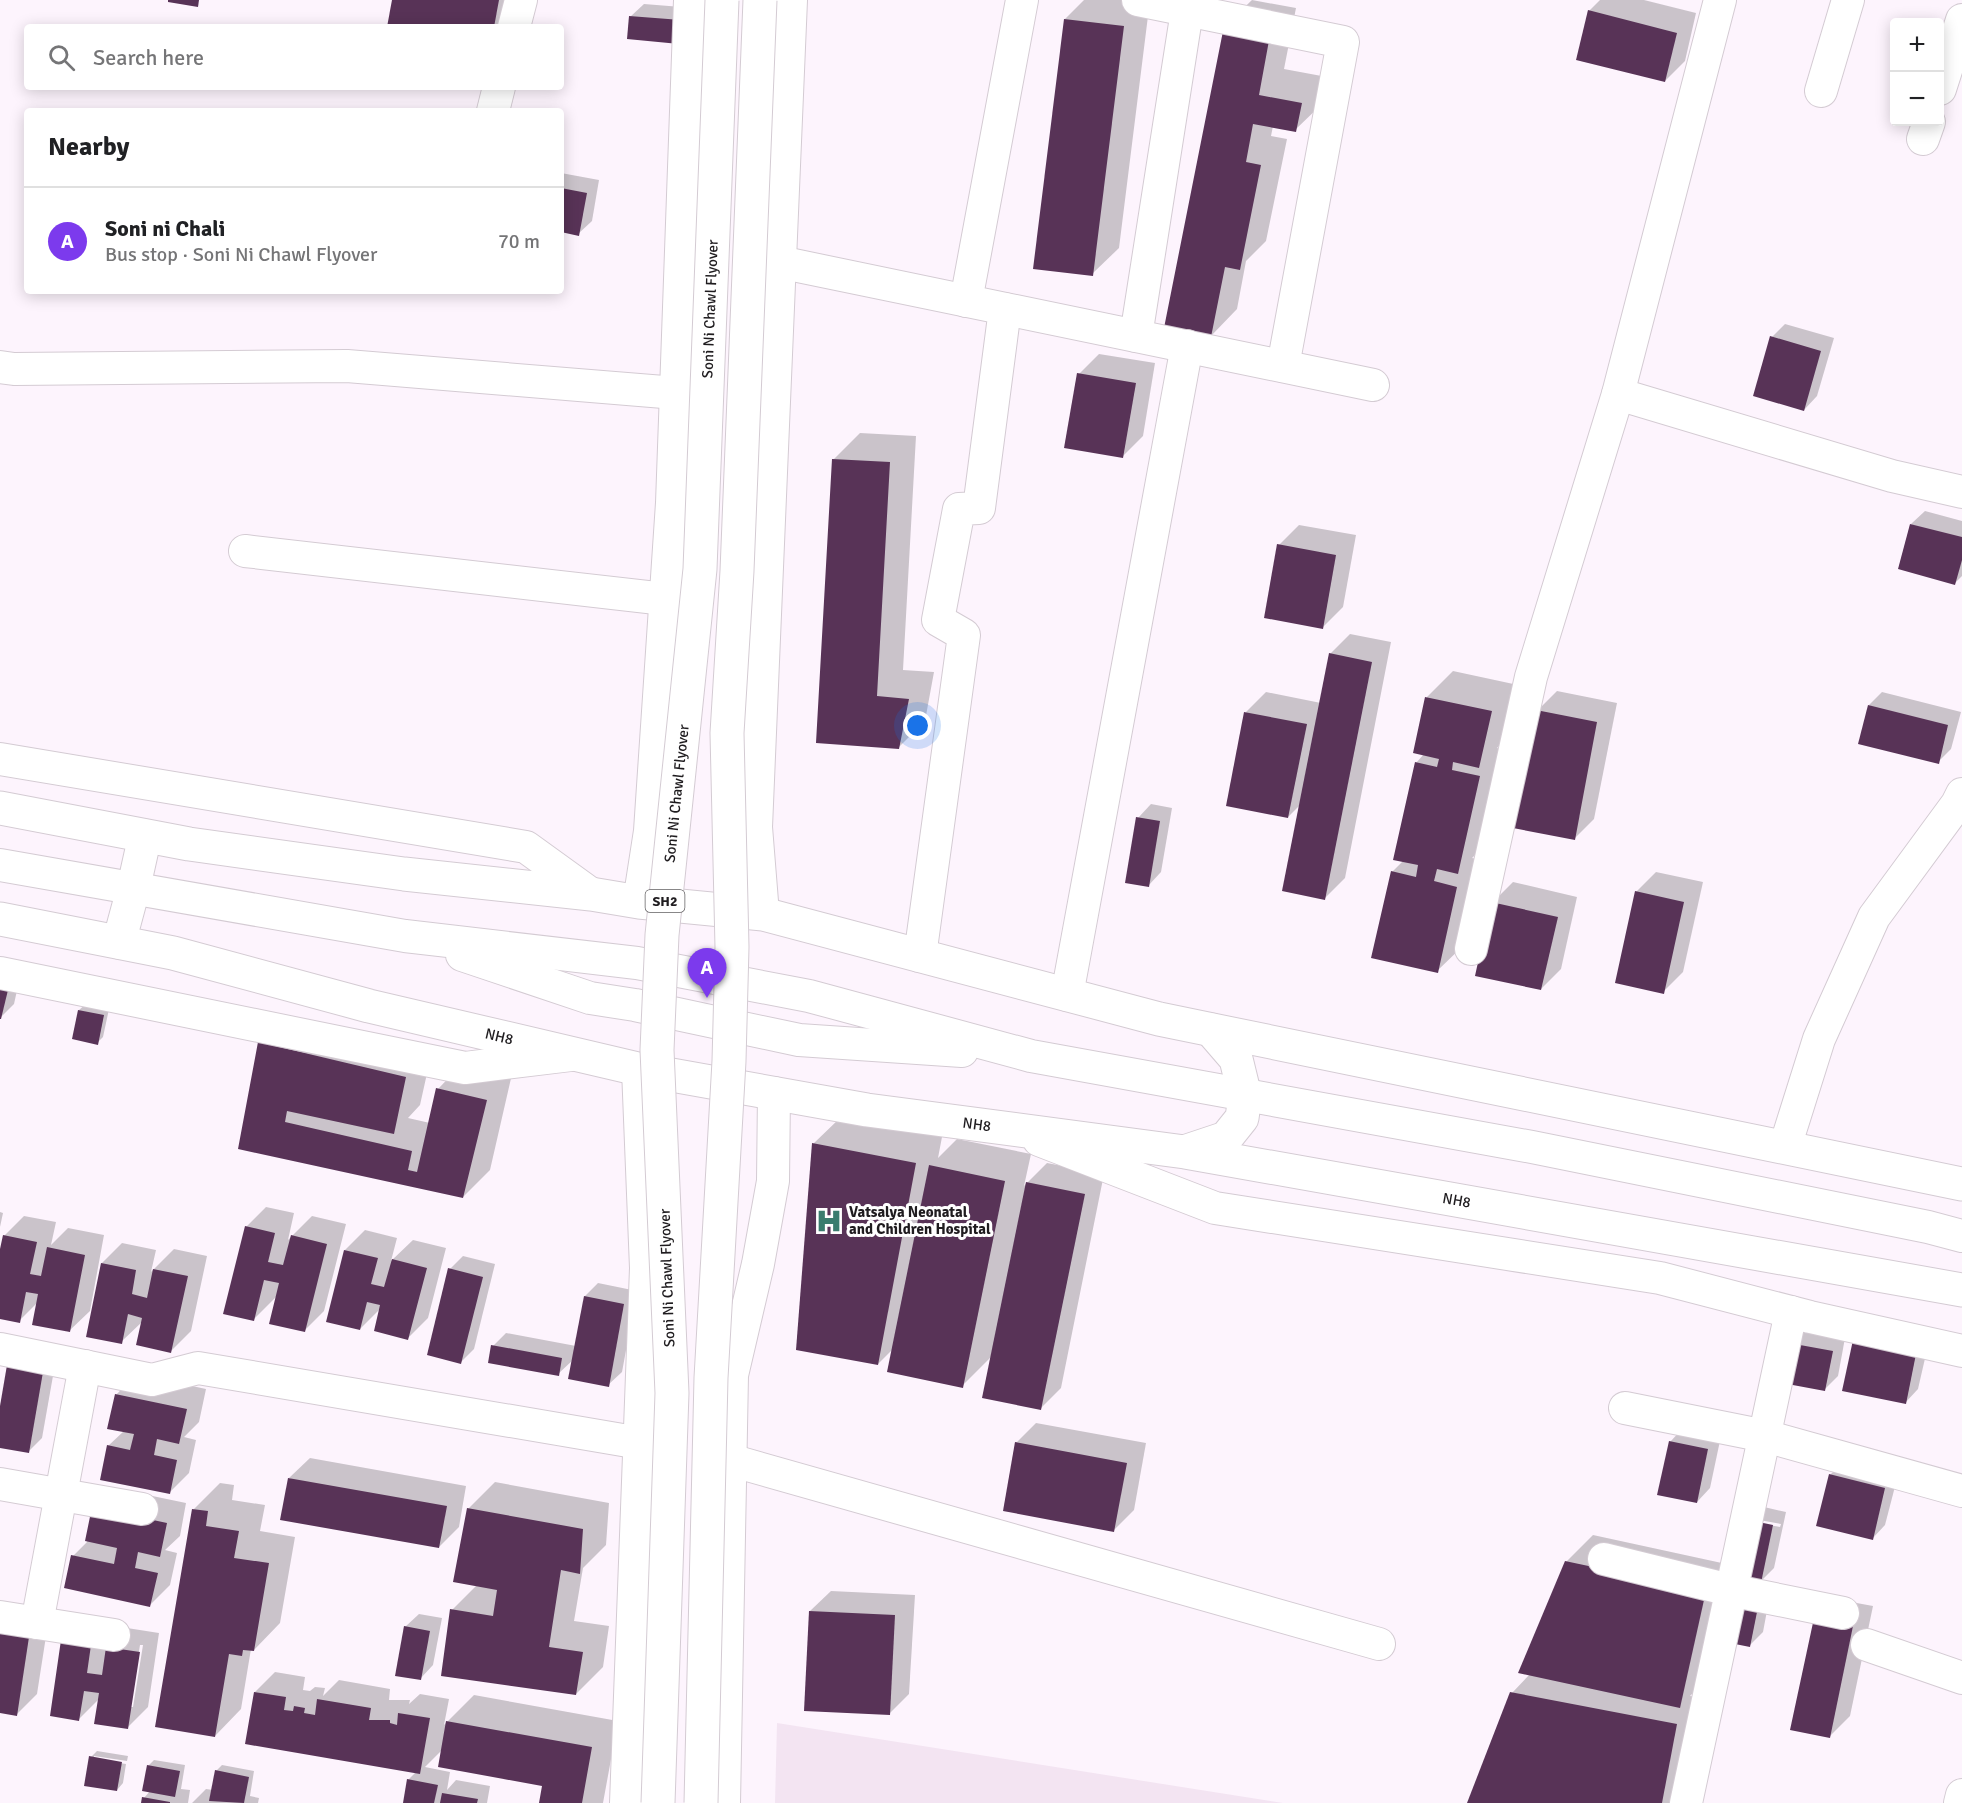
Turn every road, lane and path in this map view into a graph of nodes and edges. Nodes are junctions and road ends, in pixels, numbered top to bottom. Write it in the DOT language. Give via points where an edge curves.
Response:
graph roads {
  1 [pos="521,0"];
  2 [pos="690,0"];
  3 [pos="722,0"];
  4 [pos="760,0"];
  5 [pos="791,0"];
  6 [pos="1022,0"];
  7 [pos="1138,0"];
  8 [pos="1720,0"];
  9 [pos="1848,0"];
  10 [pos="1187,11"];
  11 [pos="1962,20"];
  12 [pos="515,24"];
  13 [pos="1944,76"];
  14 [pos="498,90"];
  15 [pos="1821,91"];
  16 [pos="495,108"];
  17 [pos="779,262"];
  18 [pos="966,301"];
  19 [pos="1005,309"];
  20 [pos="1136,336"];
  21 [pos="1187,346"];
  22 [pos="1283,366"];
  23 [pos="0,368"];
  24 [pos="1373,385"];
  25 [pos="676,393"];
  26 [pos="1618,394"];
  27 [pos="1962,492"];
  28 [pos="245,551"];
  29 [pos="665,599"];
  30 [pos="0,759"];
  31 [pos="1962,794"];
  32 [pos="0,808"];
  33 [pos="145,836"];
  34 [pos="0,865"];
  35 [pos="133,890"];
  36 [pos="591,894"];
  37 [pos="639,902"];
  38 [pos="763,914"];
  39 [pos="0,919"];
  40 [pos="405,936"];
  41 [pos="119,942"];
  42 [pos="1471,949"];
  43 [pos="920,956"];
  44 [pos="0,973"];
  45 [pos="1067,995"];
  46 [pos="1211,1030"];
  47 [pos="578,1054"];
  48 [pos="1031,1056"];
  49 [pos="638,1070"];
  50 [pos="774,1094"];
  51 [pos="1245,1096"];
  52 [pos="1010,1129"];
  53 [pos="1785,1147"];
  54 [pos="1185,1152"];
  55 [pos="1961,1181"];
  56 [pos="1962,1236"];
  57 [pos="1962,1290"];
  58 [pos="1791,1312"];
  59 [pos="0,1348"];
  60 [pos="1962,1351"];
  61 [pos="85,1366"];
  62 [pos="1624,1408"];
  63 [pos="1765,1436"];
  64 [pos="640,1443"];
  65 [pos="730,1460"];
  66 [pos="0,1484"];
  67 [pos="1962,1491"];
  68 [pos="61,1494"];
  69 [pos="142,1509"];
  70 [pos="1604,1559"];
  71 [pos="1730,1590"];
  72 [pos="1843,1613"];
  73 [pos="0,1617"];
  74 [pos="37,1623"];
  75 [pos="114,1635"];
  76 [pos="1379,1644"];
  77 [pos="1867,1645"];
  78 [pos="1962,1678"];
  79 [pos="1962,1796"];
  80 [pos="627,1803"];
  81 [pos="657,1803"];
  82 [pos="700,1803"];
  83 [pos="724,1803"];
  84 [pos="1686,1803"];
  85 [pos="1960,1803"];
  1 -- 12 [label="street"];
  2 -- 25 [label="street"];
  3 -- 81 [label="main road, Soni Ni Chawl Flyover / SH2, bridge" via="700,569 662,935 658,1038 672,1394"];
  4 -- 82 [label="main road, bridge" via="727,733 730,1038 711,1378"];
  5 -- 17 [label="street"];
  6 -- 18 [label="street"];
  7 -- 10 [label="street"];
  8 -- 26 [label="street"];
  9 -- 15 [label="street"];
  10 -- 20 [label="street"];
  10 -- 22 [label="street" via="1343,42"];
  11 -- 13 [label="street"];
  14 -- 16 [label="street"];
  17 -- 18 [label="street"];
  17 -- 38 [label="street" via="756,827"];
  18 -- 19 [label="street"];
  19 -- 20 [label="street"];
  19 -- 43 [label="street" via="979,508 959,509 938,620 964,634"];
  20 -- 21 [label="street"];
  21 -- 22 [label="street"];
  21 -- 45 [label="street"];
  22 -- 24 [label="street"];
  23 -- 25 [label="street" via="347,366"];
  25 -- 29 [label="street"];
  26 -- 27 [label="street" via="1892,476"];
  26 -- 42 [label="street" via="1531,677"];
  28 -- 29 [label="street"];
  29 -- 37 [label="street" via="650,831"];
  30 -- 36 [label="street" via="526,847"];
  31 -- 53 [label="street" via="1874,917 1819,1039"];
  32 -- 33 [label="main road"];
  33 -- 35 [label="main road"];
  33 -- 36 [label="main road" via="404,874"];
  34 -- 35 [label="street"];
  35 -- 40 [label="street"];
  35 -- 41 [label="main road"];
  36 -- 37 [label="main road"];
  37 -- 38 [label="main road"];
  38 -- 43 [label="main road"];
  39 -- 41 [label="main road, NH8"];
  40 -- 48 [label="street" via="616,960 809,996"];
  40 -- 48 [label="street" via="590,998 799,1040"];
  41 -- 47 [label="main road, NH8"];
  43 -- 45 [label="main road"];
  44 -- 47 [label="street" via="465,1068"];
  45 -- 46 [label="main road"];
  46 -- 51 [label="main road" via="1236,1059"];
  46 -- 53 [label="main road"];
  47 -- 49 [label="main road, NH8"];
  48 -- 51 [label="street"];
  49 -- 50 [label="main road, NH8"];
  49 -- 64 [label="street" via="646,1268"];
  50 -- 52 [label="main road, NH8"];
  50 -- 65 [label="street" via="773,1181 732,1375"];
  51 -- 54 [label="main road" via="1242,1118 1226,1137"];
  51 -- 56 [label="street" via="1544,1150"];
  52 -- 54 [label="main road, NH8"];
  52 -- 58 [label="street" via="1215,1208 1660,1278"];
  53 -- 55 [label="main road"];
  54 -- 57 [label="main road, NH8"];
  58 -- 60 [label="street"];
  58 -- 63 [label="street"];
  59 -- 61 [label="street"];
  61 -- 64 [label="street" via="152,1380 198,1368"];
  61 -- 68 [label="street"];
  62 -- 63 [label="street"];
  63 -- 67 [label="street"];
  63 -- 71 [label="street"];
  64 -- 80 [label="street"];
  65 -- 76 [label="street"];
  65 -- 83 [label="street"];
  66 -- 68 [label="street"];
  68 -- 69 [label="street"];
  68 -- 74 [label="street"];
  70 -- 71 [label="street"];
  71 -- 72 [label="street"];
  71 -- 84 [label="street"];
  73 -- 74 [label="street"];
  74 -- 75 [label="street"];
  77 -- 78 [label="street"];
  79 -- 85 [label="street"];
}
